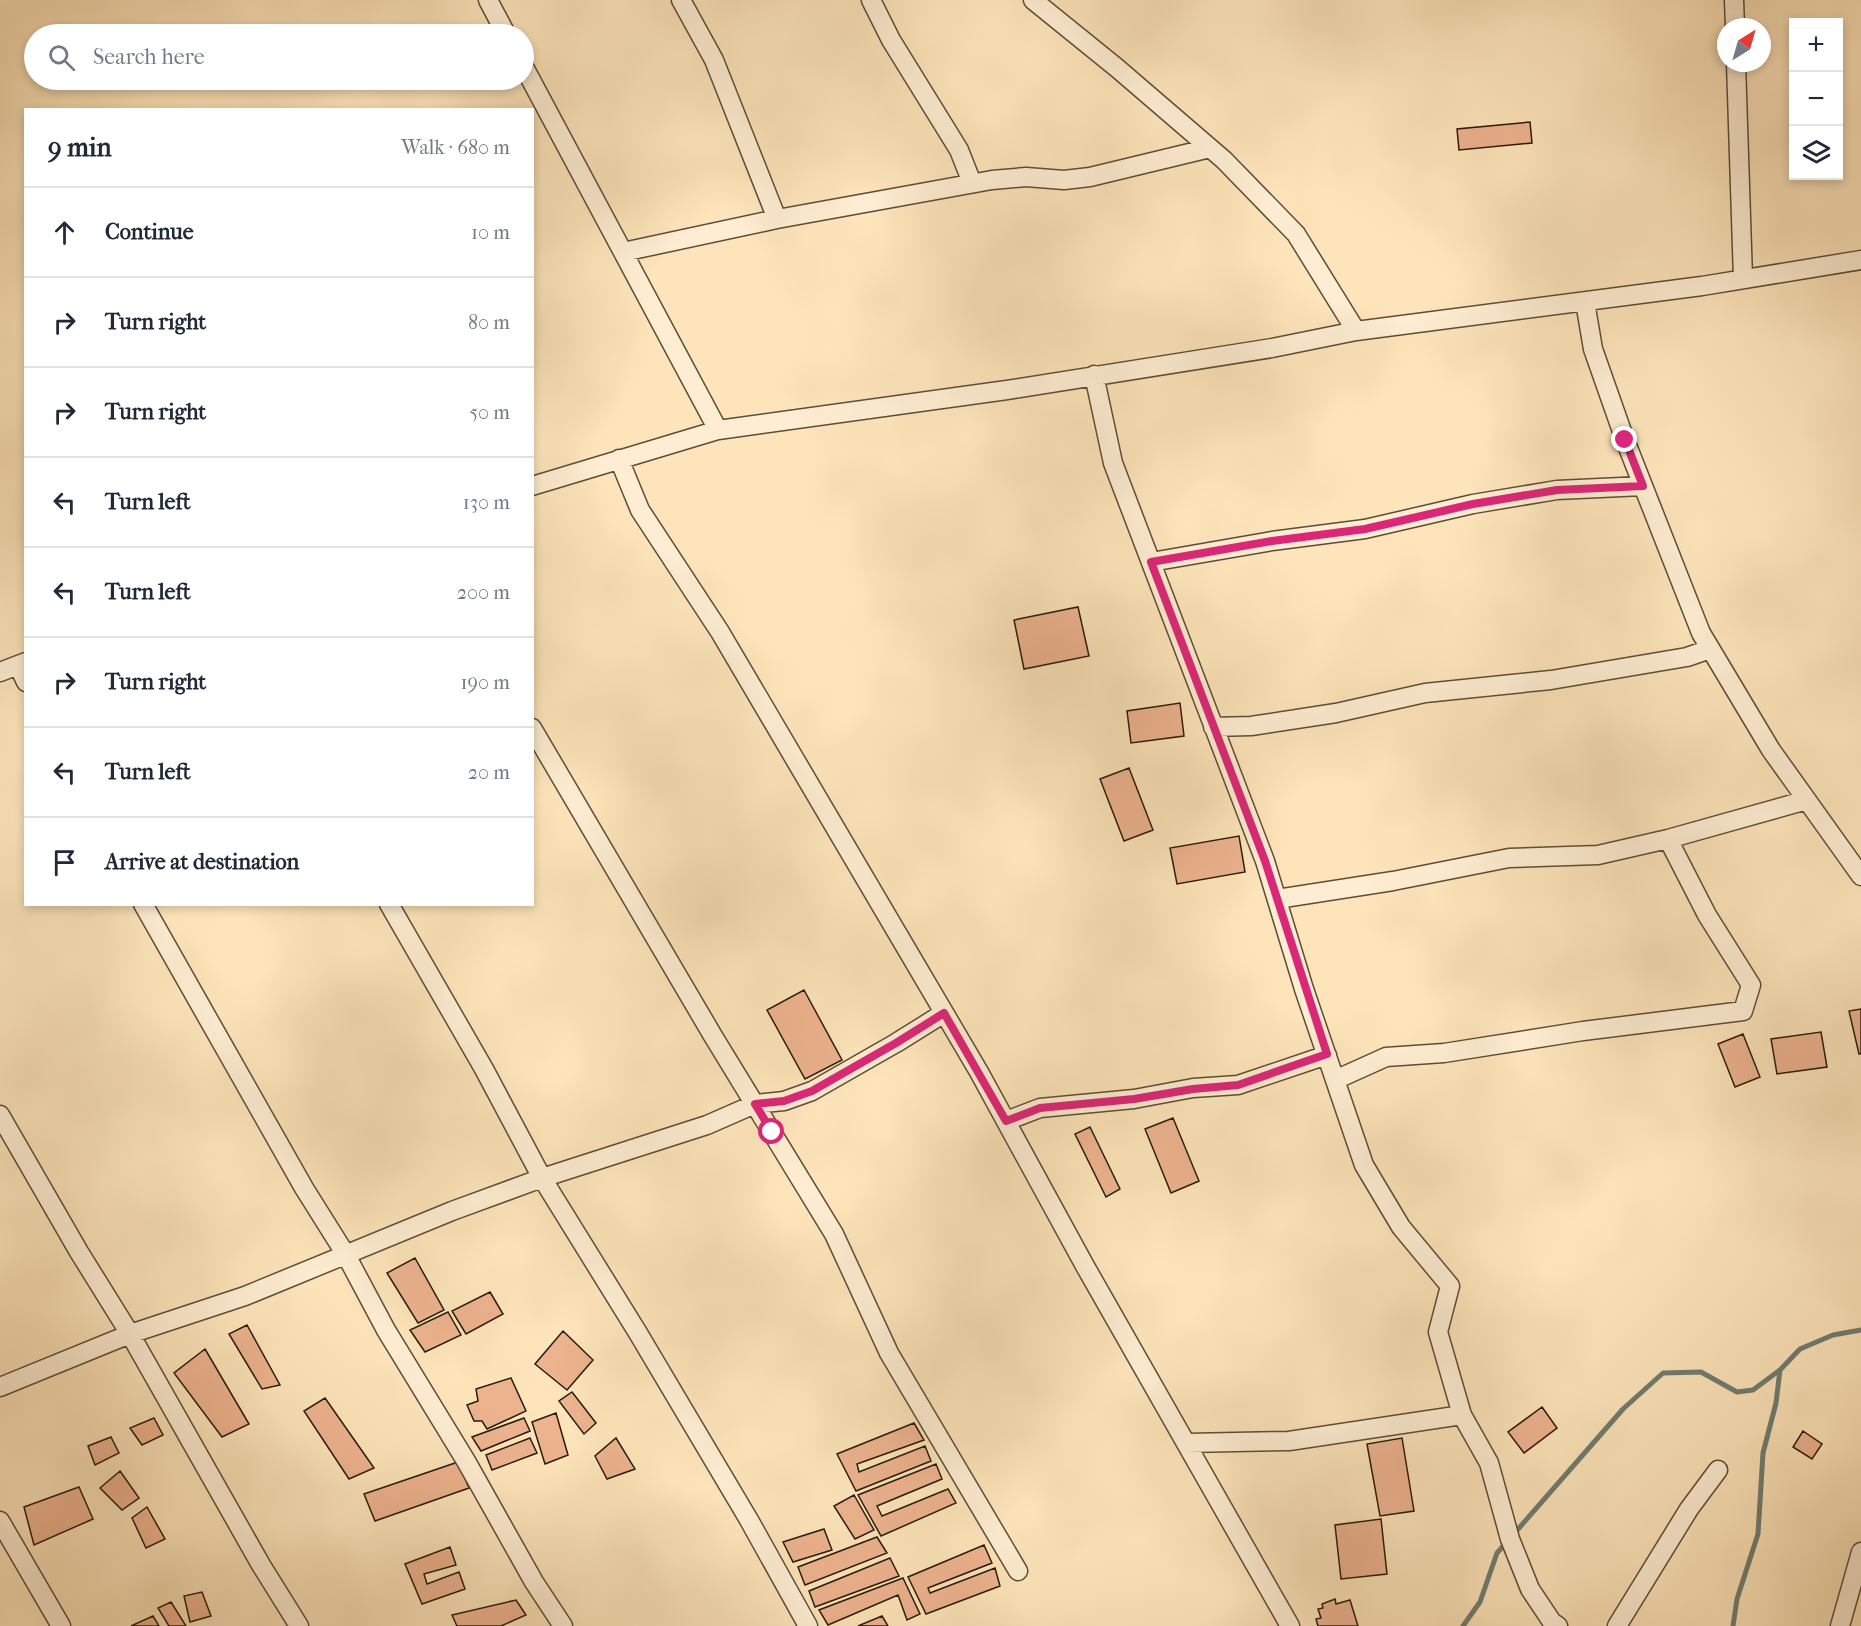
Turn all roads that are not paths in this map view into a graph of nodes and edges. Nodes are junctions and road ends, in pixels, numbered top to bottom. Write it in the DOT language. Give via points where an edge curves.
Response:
graph roads {
  1 [pos="488,0"];
  2 [pos="681,0"];
  3 [pos="871,0"];
  4 [pos="1033,0"];
  5 [pos="1734,0"];
  6 [pos="1735,18"];
  7 [pos="501,24"];
  8 [pos="1736,72"];
  9 [pos="534,86"];
  10 [pos="1210,148"];
  11 [pos="972,183"];
  12 [pos="777,219"];
  13 [pos="623,252"];
  14 [pos="1861,260"];
  15 [pos="1743,279"];
  16 [pos="1585,302"];
  17 [pos="1356,331"];
  18 [pos="1094,375"];
  19 [pos="718,430"];
  20 [pos="619,459"];
  21 [pos="534,485"];
  22 [pos="1643,486"];
  23 [pos="1151,562"];
  24 [pos="1710,649"];
  25 [pos="23,670"];
  26 [pos="0,672"];
  27 [pos="1213,727"];
  28 [pos="534,731"];
  29 [pos="1807,800"];
  30 [pos="1668,839"];
  31 [pos="1861,876"];
  32 [pos="1277,899"];
  33 [pos="144,906"];
  34 [pos="390,906"];
  35 [pos="944,1013"];
  36 [pos="1327,1054"];
  37 [pos="1335,1080"];
  38 [pos="755,1104"];
  39 [pos="0,1115"];
  40 [pos="1006,1121"];
  41 [pos="542,1178"];
  42 [pos="346,1256"];
  43 [pos="130,1334"];
  44 [pos="0,1387"];
  45 [pos="1462,1415"];
  46 [pos="1187,1443"];
  47 [pos="1718,1470"];
  48 [pos="0,1521"];
  49 [pos="5,1542"];
  50 [pos="1861,1552"];
  51 [pos="1018,1571"];
  52 [pos="61,1626"];
  53 [pos="299,1626"];
  54 [pos="563,1626"];
  55 [pos="808,1626"];
  56 [pos="1290,1626"];
  57 [pos="1558,1626"];
  58 [pos="1617,1626"];
  59 [pos="1840,1626"];
  1 -- 7 [label="street"];
  2 -- 12 [label="street" via="714,60"];
  3 -- 11 [label="street" via="959,150"];
  4 -- 10 [label="street"];
  5 -- 6 [label="street"];
  8 -- 15 [label="street"];
  9 -- 13 [label="street"];
  10 -- 11 [label="street" via="1090,177 1026,177"];
  10 -- 17 [label="street" via="1296,234"];
  11 -- 12 [label="street"];
  12 -- 13 [label="street"];
  13 -- 19 [label="street"];
  14 -- 15 [label="street"];
  15 -- 16 [label="street"];
  16 -- 17 [label="street"];
  16 -- 22 [label="street" via="1593,349"];
  17 -- 18 [label="street"];
  18 -- 19 [label="street"];
  18 -- 23 [label="street" via="1113,464"];
  19 -- 20 [label="street"];
  20 -- 21 [label="street"];
  20 -- 35 [label="street" via="640,510 720,632"];
  22 -- 23 [label="street" via="1557,490 1473,504 1365,529"];
  22 -- 24 [label="street"];
  23 -- 27 [label="street"];
  24 -- 27 [label="street" via="1687,657 1551,680 1425,693 1336,713 1251,726"];
  24 -- 29 [label="street" via="1771,750"];
  25 -- 26 [label="street"];
  27 -- 32 [label="street"];
  28 -- 38 [label="street"];
  29 -- 30 [label="street"];
  29 -- 31 [label="street"];
  30 -- 32 [label="street" via="1598,855 1509,858"];
  30 -- 37 [label="street" via="1707,915 1750,985 1743,1011 1444,1053 1386,1057"];
  32 -- 36 [label="street"];
  33 -- 42 [label="street"];
  34 -- 41 [label="street"];
  35 -- 38 [label="street" via="812,1091 784,1101"];
  35 -- 40 [label="street"];
  36 -- 37 [label="street"];
  36 -- 40 [label="street" via="1238,1085 1040,1108"];
  37 -- 45 [label="street" via="1364,1165 1401,1227 1450,1286 1438,1332"];
  38 -- 41 [label="street" via="707,1125"];
  38 -- 51 [label="street" via="834,1234 889,1353"];
  39 -- 43 [label="street"];
  40 -- 46 [label="street"];
  41 -- 42 [label="street"];
  41 -- 55 [label="street" via="644,1343"];
  42 -- 43 [label="street" via="245,1296"];
  42 -- 54 [label="street"];
  43 -- 44 [label="street"];
  43 -- 53 [label="street"];
  45 -- 46 [label="street" via="1289,1441"];
  45 -- 57 [label="street" via="1489,1463 1510,1539 1530,1589"];
  46 -- 56 [label="street"];
  47 -- 58 [label="street" via="1689,1509"];
  48 -- 49 [label="street"];
  49 -- 52 [label="street"];
  50 -- 59 [label="street"];
}
